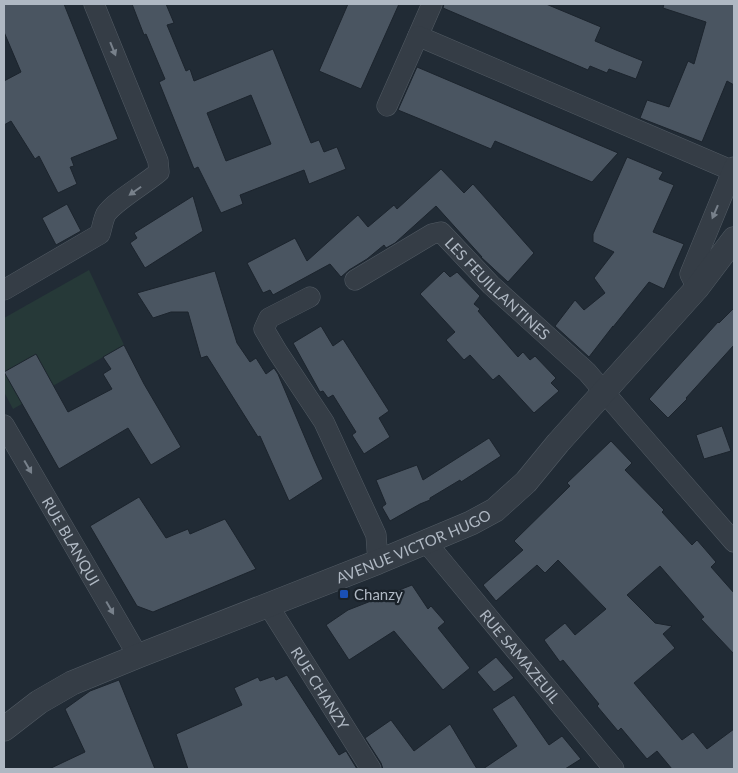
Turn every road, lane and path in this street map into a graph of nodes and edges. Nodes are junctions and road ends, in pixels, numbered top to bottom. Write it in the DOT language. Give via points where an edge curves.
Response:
graph roads {
  1 [pos="94,4"];
  2 [pos="432,4"];
  3 [pos="418,36"];
  4 [pos="387,106"];
  5 [pos="733,169"];
  6 [pos="734,239"];
  7 [pos="355,280"];
  8 [pos="697,288"];
  9 [pos="4,290"];
  10 [pos="310,297"];
  11 [pos="604,392"];
  12 [pos="4,425"];
  13 [pos="426,542"];
  14 [pos="734,542"];
  15 [pos="378,562"];
  16 [pos="268,605"];
  17 [pos="138,656"];
  18 [pos="4,729"];
  19 [pos="371,769"];
  20 [pos="614,769"];
  1 -- 9 [label="street, one-way" via="158,161 159,172 111,209 100,234"];
  2 -- 3 [label="street"];
  3 -- 4 [label="street"];
  3 -- 5 [label="street"];
  5 -- 8 [label="street, one-way" via="690,274"];
  6 -- 8 [label="street, AVENUE VICTOR HUGO"];
  7 -- 11 [label="street, LES FEUILLANTINES" via="440,232"];
  8 -- 11 [label="street, AVENUE VICTOR HUGO"];
  10 -- 15 [label="street" via="269,318 264,329 324,422 376,535"];
  11 -- 13 [label="street, AVENUE VICTOR HUGO" via="526,482 495,510"];
  11 -- 14 [label="street"];
  12 -- 17 [label="street, RUE BLANQUI, one-way"];
  13 -- 15 [label="street, AVENUE VICTOR HUGO"];
  13 -- 20 [label="street, RUE SAMAZEUIL"];
  15 -- 16 [label="street, AVENUE VICTOR HUGO"];
  16 -- 17 [label="street, AVENUE VICTOR HUGO"];
  16 -- 19 [label="street, RUE CHANZY"];
  17 -- 18 [label="street, AVENUE VICTOR HUGO" via="48,697"];
}
